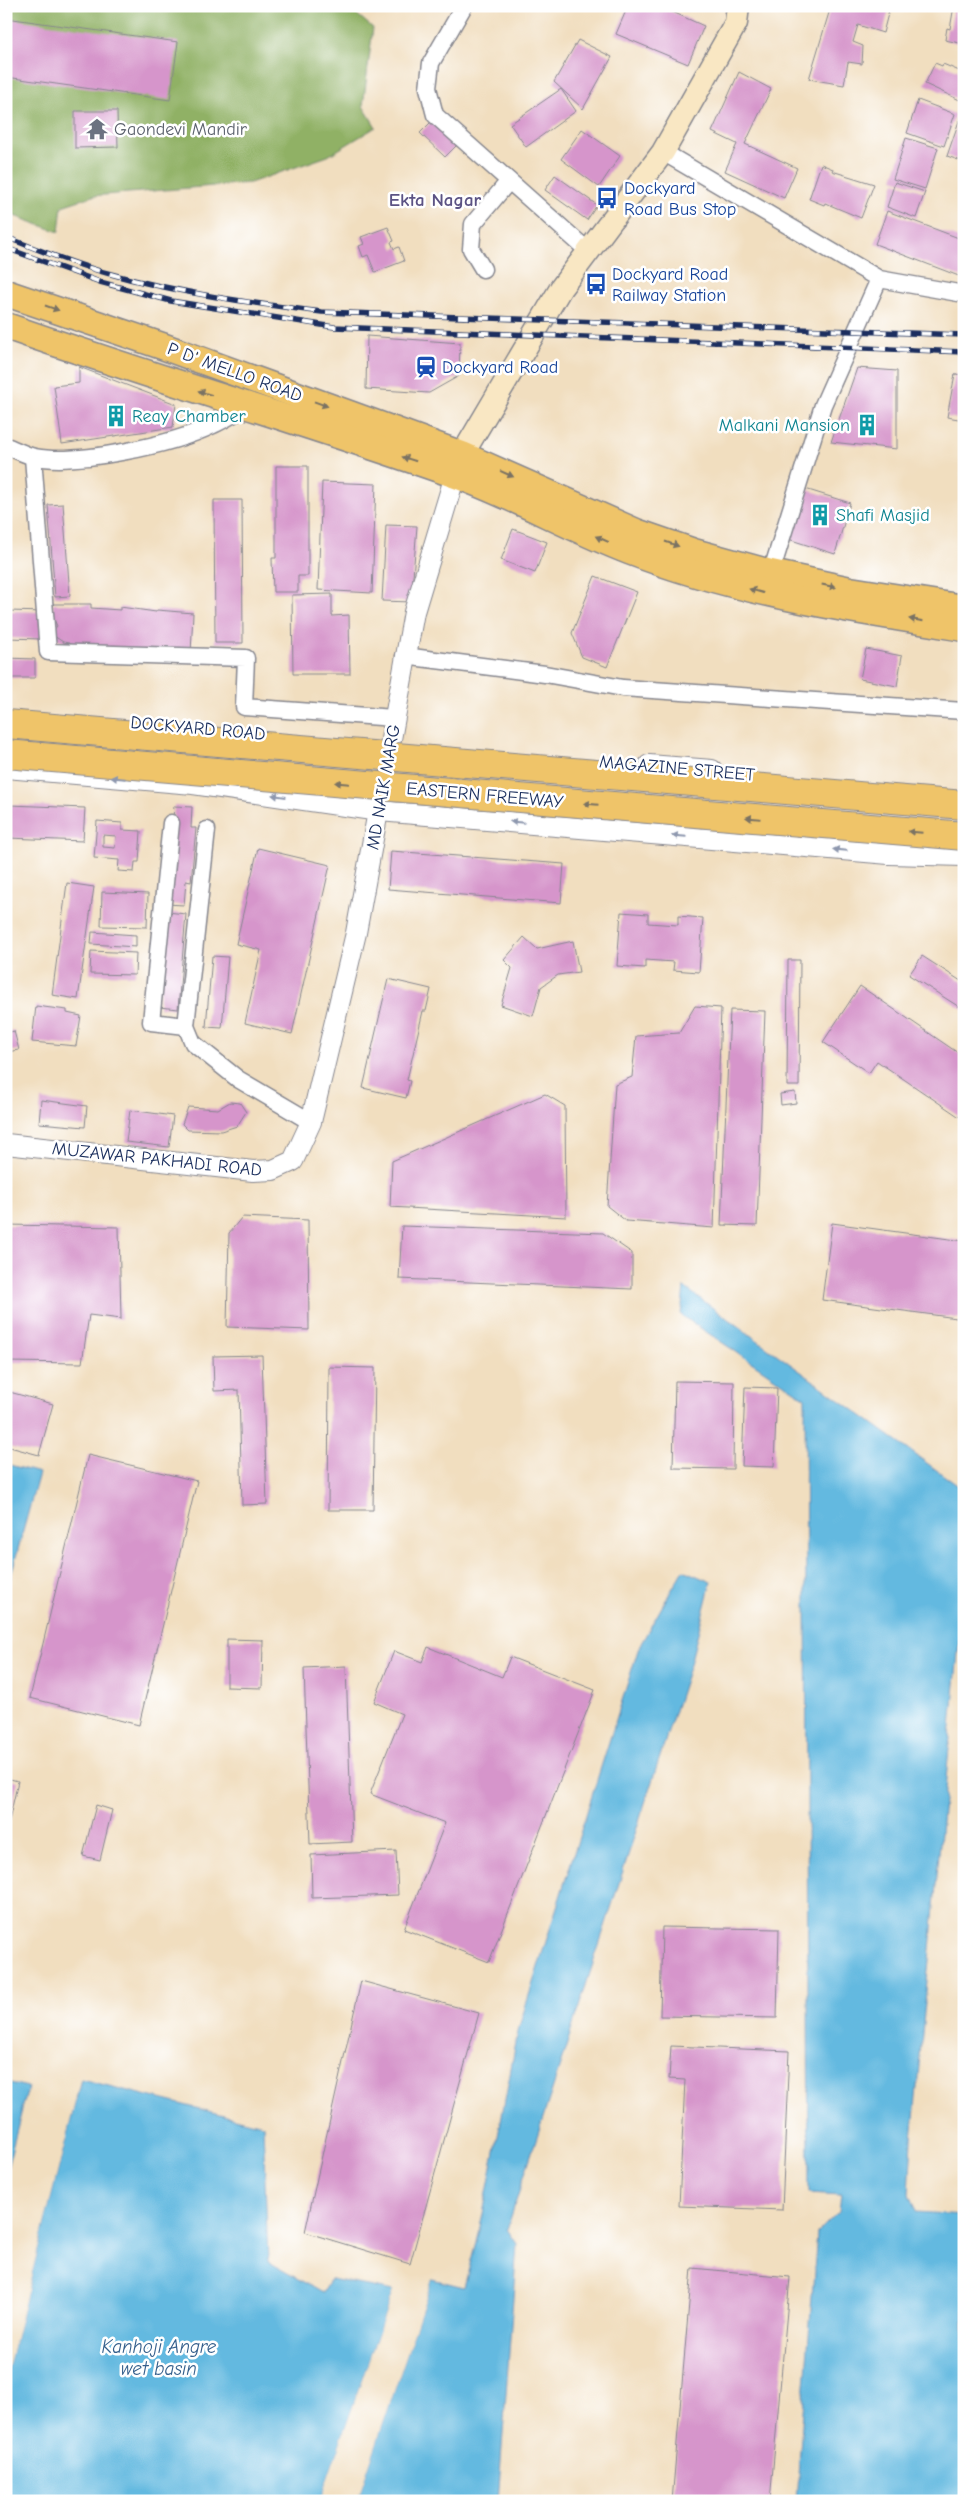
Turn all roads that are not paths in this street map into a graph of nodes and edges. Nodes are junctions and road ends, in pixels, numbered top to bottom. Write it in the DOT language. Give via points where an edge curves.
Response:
graph roads {
  1 [pos="464,6"];
  2 [pos="738,6"];
  3 [pos="663,152"];
  4 [pos="509,181"];
  5 [pos="587,250"];
  6 [pos="483,269"];
  7 [pos="879,279"];
  8 [pos="6,293"];
  9 [pos="964,294"];
  10 [pos="6,326"];
  11 [pos="251,378"];
  12 [pos="246,407"];
  13 [pos="6,446"];
  14 [pos="33,457"];
  15 [pos="459,464"];
  16 [pos="771,573"];
  17 [pos="964,608"];
  18 [pos="964,628"];
  19 [pos="404,656"];
  20 [pos="6,711"];
  21 [pos="964,711"];
  22 [pos="394,718"];
  23 [pos="6,724"];
  24 [pos="390,745"];
  25 [pos="6,754"];
  26 [pos="6,768"];
  27 [pos="964,794"];
  28 [pos="964,805"];
  29 [pos="379,811"];
  30 [pos="171,823"];
  31 [pos="207,830"];
  32 [pos="964,836"];
  33 [pos="964,856"];
  34 [pos="186,1026"];
  35 [pos="312,1122"];
  36 [pos="6,1144"];
  1 -- 4 [label="street" via="431,63 428,88 435,115"];
  2 -- 3 [label="main road" via="736,23"];
  3 -- 5 [label="main road"];
  3 -- 7 [label="street"];
  4 -- 5 [label="street"];
  4 -- 6 [label="street" via="473,224 470,248"];
  5 -- 15 [label="main road" via="561,288"];
  7 -- 9 [label="street"];
  7 -- 16 [label="street" via="823,405"];
  8 -- 11 [label="main road, P D' MELLO ROAD, one-way"];
  12 -- 10 [label="main road, P D' MELLO ROAD, one-way"];
  11 -- 12 [label="street"];
  11 -- 15 [label="main road, P D' MELLO ROAD, one-way"];
  12 -- 14 [label="street" via="213,426 177,439 68,460"];
  15 -- 12 [label="main road, P D' MELLO ROAD, one-way"];
  13 -- 14 [label="street"];
  14 -- 22 [label="street" via="48,652 246,658 244,707"];
  15 -- 16 [label="main road, one-way" via="636,532"];
  18 -- 15 [label="main road, one-way" via="766,594 689,572 628,551"];
  15 -- 19 [label="street, MD NAIK MARG" via="414,612"];
  16 -- 17 [label="main road, one-way" via="850,590"];
  19 -- 21 [label="street" via="545,674 623,688"];
  19 -- 22 [label="street, MD NAIK MARG"];
  20 -- 24 [label="street, DOCKYARD ROAD"];
  22 -- 24 [label="street, MD NAIK MARG"];
  23 -- 28 [label="highway, EASTERN FREEWAY, bridge"];
  24 -- 27 [label="street, MAGAZINE STREET" via="681,767"];
  24 -- 29 [label="street, MD NAIK MARG"];
  32 -- 25 [label="highway, EASTERN FREEWAY, one-way, bridge"];
  29 -- 26 [label="street, one-way" via="193,784"];
  33 -- 29 [label="street, one-way" via="889,854"];
  29 -- 35 [label="street, MD NAIK MARG" via="356,933"];
  30 -- 34 [label="street" via="151,1022"];
  31 -- 34 [label="street"];
  34 -- 35 [label="street" via="193,1043 238,1079"];
  35 -- 36 [label="street, MUZAWAR PAKHADI ROAD" via="293,1161 273,1170 253,1171"];
}
